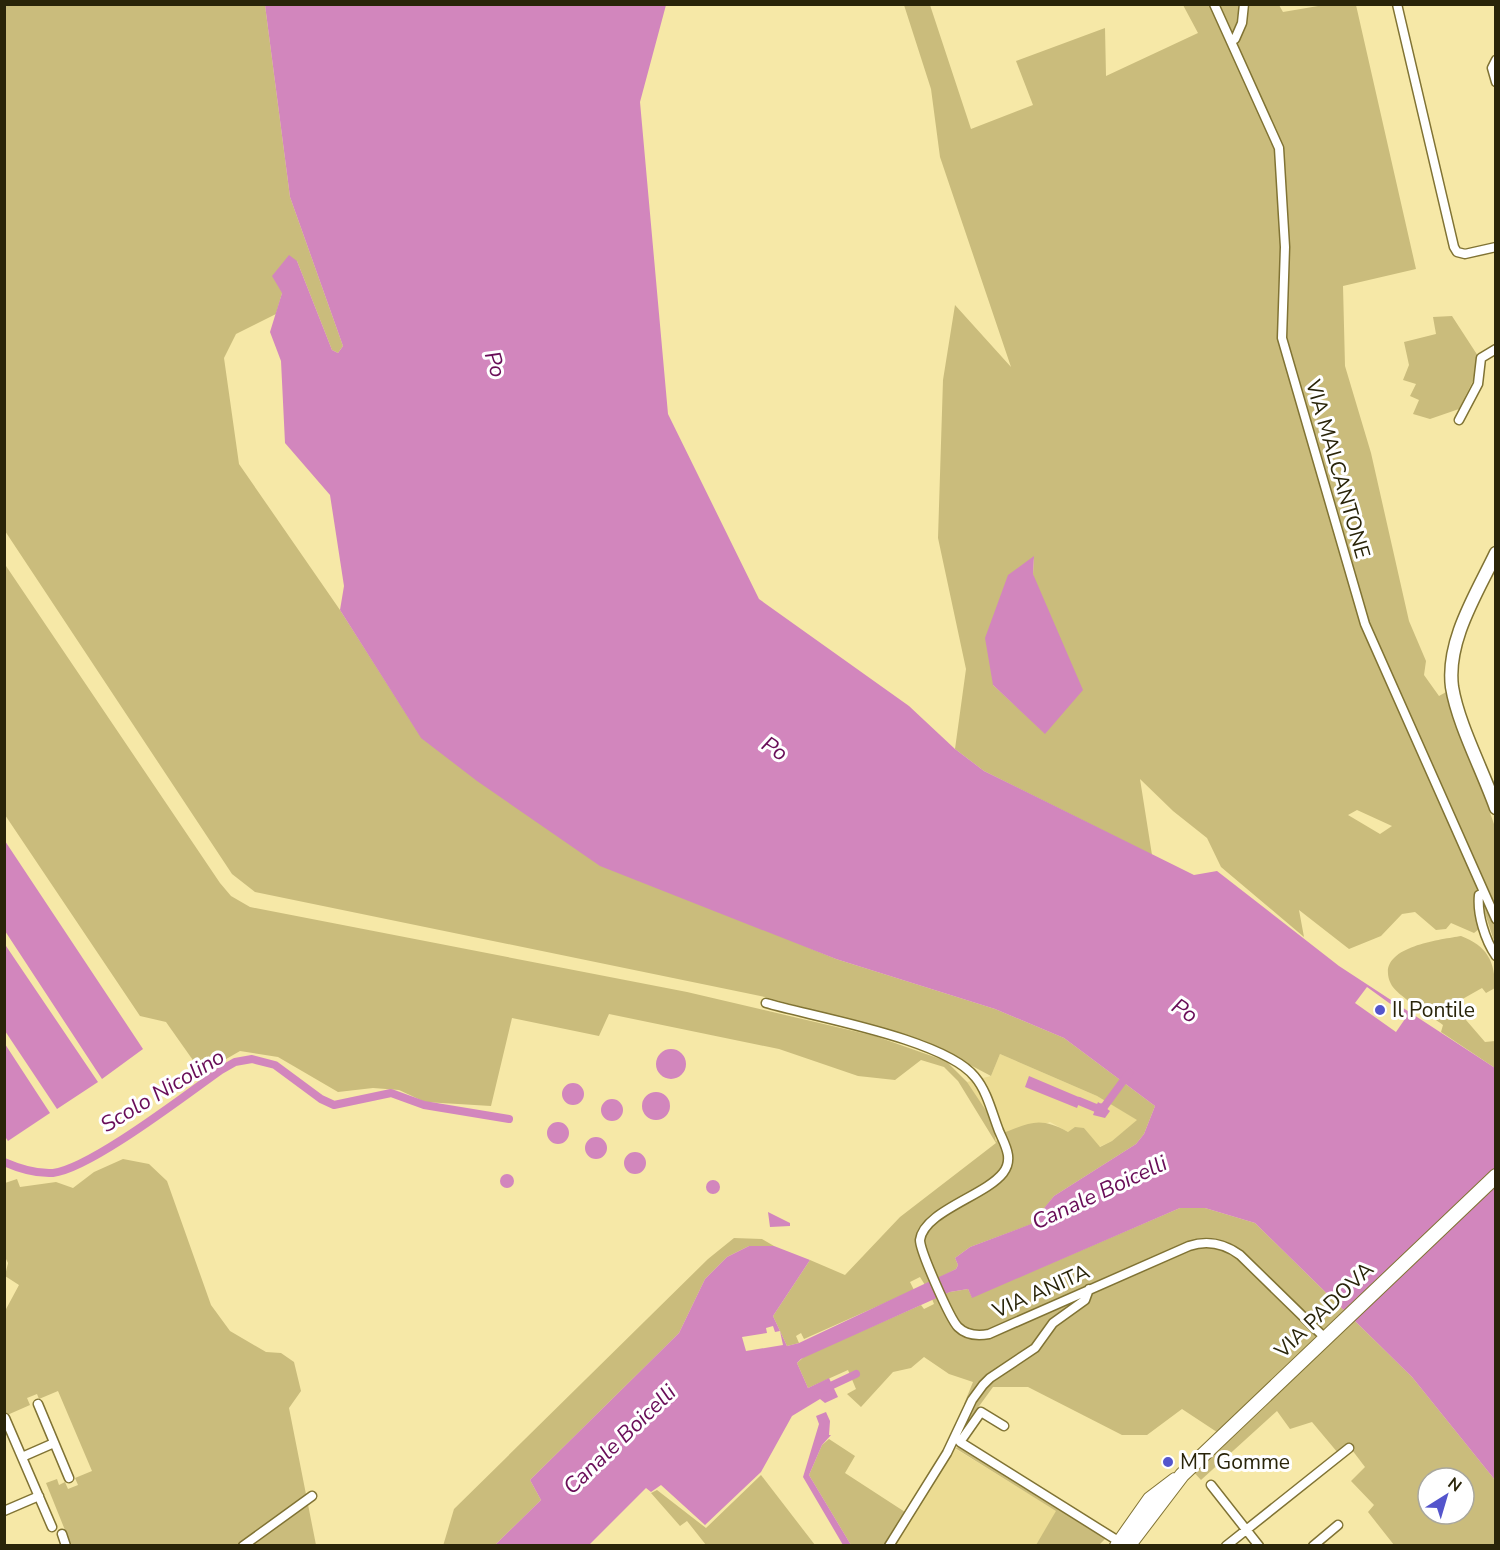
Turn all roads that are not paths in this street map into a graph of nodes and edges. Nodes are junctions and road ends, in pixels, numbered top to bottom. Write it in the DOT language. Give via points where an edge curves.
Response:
graph roads {
  1 [pos="1214,4"];
  2 [pos="1244,4"];
  3 [pos="1397,4"];
  4 [pos="1231,40"];
  5 [pos="1496,60"];
  6 [pos="1496,82"];
  7 [pos="1496,247"];
  8 [pos="1496,349"];
  9 [pos="1459,420"];
  10 [pos="1495,557"];
  11 [pos="1496,808"];
  12 [pos="1484,893"];
  13 [pos="1496,919"];
  14 [pos="1496,956"];
  15 [pos="766,1002"];
  16 [pos="1496,1176"];
  17 [pos="1089,1289"];
  18 [pos="1325,1338"];
  19 [pos="38,1404"];
  20 [pos="5,1418"];
  21 [pos="1004,1426"];
  22 [pos="956,1440"];
  23 [pos="54,1443"];
  24 [pos="1349,1448"];
  25 [pos="22,1457"];
  26 [pos="1182,1475"];
  27 [pos="69,1478"];
  28 [pos="1211,1485"];
  29 [pos="39,1496"];
  30 [pos="312,1496"];
  31 [pos="4,1511"];
  32 [pos="1338,1525"];
  33 [pos="52,1527"];
  34 [pos="1246,1529"];
  35 [pos="62,1534"];
  36 [pos="1118,1544"];
  37 [pos="66,1545"];
  38 [pos="243,1545"];
  39 [pos="889,1545"];
  40 [pos="1226,1545"];
  41 [pos="1259,1545"];
  42 [pos="1313,1545"];
  1 -- 4 [label="street, VIA MALCANTONE"];
  2 -- 4 [label="street" via="1242,23"];
  3 -- 7 [label="street" via="1455,250 1465,254"];
  4 -- 12 [label="street, VIA MALCANTONE" via="1279,148 1285,247 1282,338 1305,424 1365,624"];
  5 -- 6 [label="street" via="1492,68"];
  8 -- 9 [label="street" via="1481,358 1478,384"];
  10 -- 11 [label="street" via="1467,614 1452,674 1459,710"];
  12 -- 13 [label="street, VIA MALCANTONE"];
  12 -- 14 [label="street, VIA MALCANTONE" via="1479,895 1479,908"];
  15 -- 17 [label="street, VIA ANITA" via="919,1044 966,1068 981,1085 1009,1159 998,1179 923,1228 920,1244 960,1329 981,1335"];
  16 -- 18 [label="main road, VIA PADOVA"];
  17 -- 18 [label="street, VIA ANITA" via="1189,1246 1218,1244 1240,1255"];
  17 -- 22 [label="street" via="1085,1300 1053,1323 1035,1348 990,1378 972,1400"];
  18 -- 26 [label="main road, VIA PADOVA"];
  19 -- 23 [label="street"];
  20 -- 25 [label="street"];
  21 -- 22 [label="street" via="981,1412"];
  22 -- 36 [label="street"];
  22 -- 39 [label="street"];
  23 -- 25 [label="street"];
  23 -- 27 [label="street"];
  24 -- 34 [label="street"];
  25 -- 29 [label="street"];
  26 -- 36 [label="main road, VIA PADOVA"];
  26 -- 36 [label="main road, VIA PADOVA" via="1161,1488"];
  28 -- 34 [label="street"];
  29 -- 31 [label="street"];
  29 -- 33 [label="street"];
  30 -- 38 [label="street"];
  32 -- 42 [label="street"];
  34 -- 40 [label="street"];
  34 -- 41 [label="street"];
  35 -- 37 [label="street"];
}
